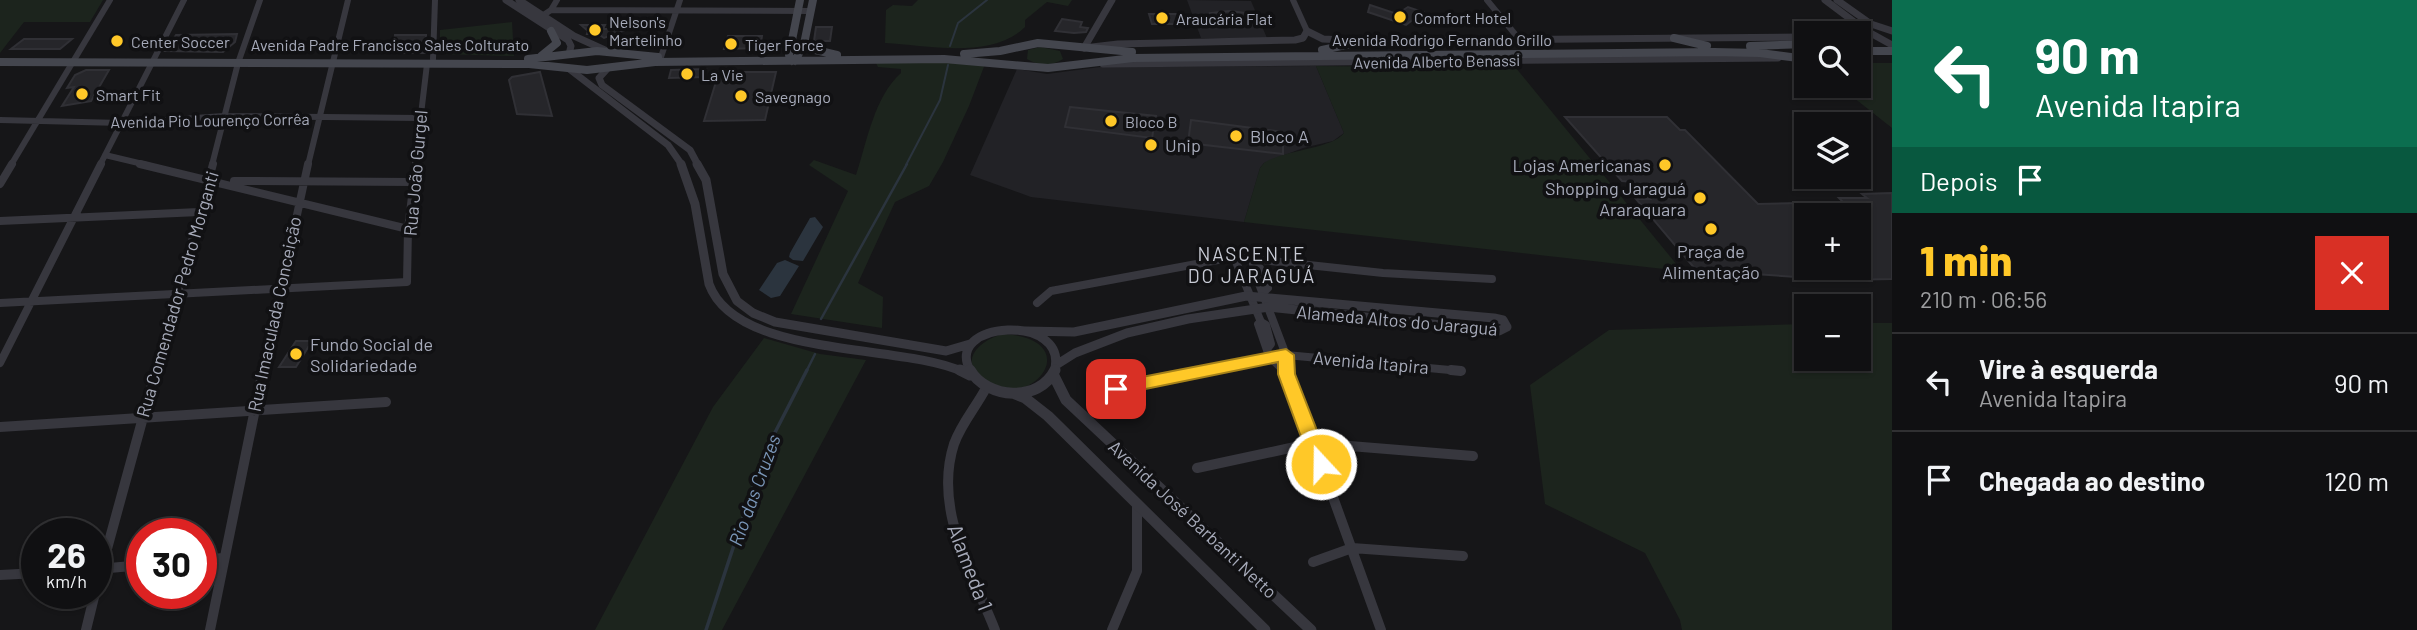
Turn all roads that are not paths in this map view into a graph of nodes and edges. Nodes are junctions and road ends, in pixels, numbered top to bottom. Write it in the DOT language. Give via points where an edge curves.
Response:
graph roads {
  1 [pos="110,0"];
  2 [pos="184,0"];
  3 [pos="260,0"];
  4 [pos="348,0"];
  5 [pos="435,0"];
  6 [pos="506,0"];
  7 [pos="519,0"];
  8 [pos="557,0"];
  9 [pos="681,0"];
  10 [pos="800,0"];
  11 [pos="813,0"];
  12 [pos="1112,0"];
  13 [pos="1293,0"];
  14 [pos="1487,0"];
  15 [pos="1825,0"];
  16 [pos="1837,0"];
  17 [pos="551,10"];
  18 [pos="676,11"];
  19 [pos="811,11"];
  20 [pos="797,12"];
  21 [pos="539,19"];
  22 [pos="1853,21"];
  23 [pos="795,26"];
  24 [pos="808,26"];
  25 [pos="1096,29"];
  26 [pos="551,31"];
  27 [pos="1307,32"];
  28 [pos="1871,33"];
  29 [pos="1892,34"];
  30 [pos="1875,36"];
  31 [pos="1794,37"];
  32 [pos="1871,37"];
  33 [pos="1674,38"];
  34 [pos="1519,39"];
  35 [pos="1365,41"];
  36 [pos="1871,42"];
  37 [pos="1056,43"];
  38 [pos="804,44"];
  39 [pos="1030,44"];
  40 [pos="1794,44"];
  41 [pos="1892,45"];
  42 [pos="1069,46"];
  43 [pos="1707,46"];
  44 [pos="1084,48"];
  45 [pos="1322,50"];
  46 [pos="1871,51"];
  47 [pos="1892,51"];
  48 [pos="611,52"];
  49 [pos="569,54"];
  50 [pos="840,55"];
  51 [pos="661,57"];
  52 [pos="1794,57"];
  53 [pos="535,58"];
  54 [pos="794,58"];
  55 [pos="0,59"];
  56 [pos="73,60"];
  57 [pos="153,61"];
  58 [pos="239,61"];
  59 [pos="332,62"];
  60 [pos="430,62"];
  61 [pos="1029,65"];
  62 [pos="1070,66"];
  63 [pos="568,68"];
  64 [pos="608,68"];
  65 [pos="224,116"];
  66 [pos="317,117"];
  67 [pos="419,118"];
  68 [pos="0,120"];
  69 [pos="36,121"];
  70 [pos="122,123"];
  71 [pos="105,155"];
  72 [pos="209,179"];
  73 [pos="221,181"];
  74 [pos="304,181"];
  75 [pos="413,182"];
  76 [pos="0,184"];
  77 [pos="298,202"];
  78 [pos="199,212"];
  79 [pos="72,217"];
  80 [pos="0,221"];
  81 [pos="408,229"];
  82 [pos="1234,257"];
  83 [pos="1254,261"];
  84 [pos="1492,279"];
  85 [pos="281,288"];
  86 [pos="176,294"];
  87 [pos="1264,294"];
  88 [pos="1251,296"];
  89 [pos="32,301"];
  90 [pos="0,303"];
  91 [pos="1037,303"];
  92 [pos="1263,308"];
  93 [pos="1026,331"];
  94 [pos="970,344"];
  95 [pos="1268,353"];
  96 [pos="1286,355"];
  97 [pos="0,363"];
  98 [pos="1055,370"];
  99 [pos="1461,371"];
  100 [pos="970,374"];
  101 [pos="1287,374"];
  102 [pos="986,388"];
  103 [pos="1116,389"];
  104 [pos="1015,394"];
  105 [pos="386,402"];
  106 [pos="254,411"];
  107 [pos="142,418"];
  108 [pos="0,427"];
  109 [pos="1312,443"];
  110 [pos="1473,456"];
  111 [pos="1197,468"];
  112 [pos="1137,506"];
  113 [pos="112,523"];
  114 [pos="1353,548"];
  115 [pos="1463,556"];
  116 [pos="217,558"];
  117 [pos="222,558"];
  118 [pos="1313,562"];
  119 [pos="21,574"];
  120 [pos="0,575"];
  121 [pos="91,609"];
  122 [pos="86,630"];
  123 [pos="210,630"];
  124 [pos="995,630"];
  125 [pos="1112,630"];
  126 [pos="1265,630"];
  127 [pos="1311,630"];
  128 [pos="1381,630"];
  1 -- 56 [label="street"];
  2 -- 57 [label="street"];
  3 -- 58 [label="street, Rua Comendador Pedro Morganti"];
  4 -- 59 [label="street, Rua Imaculada Conceição"];
  5 -- 60 [label="street, Rua João Gurgel"];
  6 -- 21 [label="street"];
  7 -- 21 [label="street"];
  8 -- 17 [label="street"];
  9 -- 18 [label="street"];
  10 -- 20 [label="main road"];
  11 -- 19 [label="main road"];
  12 -- 25 [label="street"];
  13 -- 27 [label="street"];
  14 -- 34 [label="street"];
  15 -- 22 [label="street"];
  16 -- 29 [label="street"];
  17 -- 18 [label="street"];
  17 -- 21 [label="street"];
  18 -- 20 [label="street"];
  18 -- 51 [label="street"];
  19 -- 20 [label="street"];
  19 -- 24 [label="main road"];
  20 -- 23 [label="main road"];
  21 -- 26 [label="street"];
  21 -- 48 [label="street"];
  23 -- 24 [label="main road"];
  23 -- 54 [label="main road"];
  24 -- 38 [label="main road"];
  25 -- 42 [label="street"];
  25 -- 44 [label="street"];
  26 -- 49 [label="street" via="568,40"];
  26 -- 53 [label="main road" via="556,46"];
  27 -- 35 [label="street, Avenida Rodrigo Fernando Grillo" via="1323,39"];
  27 -- 44 [label="street, Avenida Rodrigo Fernando Grillo" via="1295,40"];
  28 -- 30 [label="street"];
  29 -- 30 [label="street"];
  30 -- 32 [label="street"];
  30 -- 41 [label="street"];
  31 -- 33 [label="street, Avenida Rodrigo Fernando Grillo"];
  33 -- 34 [label="street, Avenida Rodrigo Fernando Grillo"];
  33 -- 43 [label="main road"];
  34 -- 35 [label="street, Avenida Rodrigo Fernando Grillo"];
  35 -- 45 [label="main road"];
  36 -- 41 [label="main road"];
  37 -- 39 [label="main road"];
  37 -- 42 [label="main road"];
  37 -- 62 [label="main road" via="1070,53"];
  38 -- 50 [label="main road"];
  38 -- 54 [label="main road"];
  39 -- 50 [label="main road" via="976,54"];
  39 -- 61 [label="main road" via="1017,55"];
  40 -- 43 [label="main road"];
  42 -- 44 [label="main road"];
  43 -- 45 [label="main road"];
  44 -- 45 [label="main road" via="1131,52"];
  44 -- 62 [label="main road"];
  46 -- 47 [label="main road"];
  48 -- 49 [label="main road, Avenida Padre Francisco Sales Colturato"];
  48 -- 51 [label="main road"];
  48 -- 64 [label="main road" via="614,61"];
  49 -- 53 [label="main road, Avenida Padre Francisco Sales Colturato"];
  49 -- 63 [label="main road" via="564,61"];
  50 -- 54 [label="main road"];
  51 -- 54 [label="main road"];
  52 -- 62 [label="main road" via="1714,52 1133,58"];
  53 -- 60 [label="main road, Avenida Padre Francisco Sales Colturato"];
  54 -- 61 [label="main road"];
  54 -- 64 [label="main road"];
  55 -- 56 [label="main road, Avenida Padre Francisco Sales Colturato"];
  56 -- 57 [label="main road, Avenida Padre Francisco Sales Colturato"];
  56 -- 69 [label="street"];
  57 -- 58 [label="main road, Avenida Padre Francisco Sales Colturato"];
  57 -- 70 [label="street"];
  58 -- 59 [label="main road, Avenida Padre Francisco Sales Colturato"];
  58 -- 65 [label="street, Rua Comendador Pedro Morganti"];
  59 -- 60 [label="main road, Avenida Padre Francisco Sales Colturato"];
  59 -- 66 [label="street, Rua Imaculada Conceição"];
  60 -- 63 [label="main road, Avenida Padre Francisco Sales Colturato"];
  60 -- 67 [label="street, Rua João Gurgel"];
  61 -- 62 [label="main road"];
  63 -- 64 [label="main road, Avenida Padre Francisco Sales Colturato"];
  63 -- 100 [label="street" via="682,160 691,179 708,282 724,309 774,334 930,361"];
  64 -- 94 [label="street" via="599,78 602,85 691,152 706,180 723,274 737,301 775,322 806,329 946,351"];
  65 -- 66 [label="street, Avenida Pio Lourenço Corrêa"];
  65 -- 70 [label="street, Avenida Pio Lourenço Corrêa"];
  65 -- 72 [label="street, Rua Comendador Pedro Morganti"];
  66 -- 67 [label="street, Avenida Pio Lourenço Corrêa"];
  66 -- 74 [label="street, Rua Imaculada Conceição"];
  67 -- 75 [label="street, Rua João Gurgel"];
  68 -- 69 [label="street, Avenida Pio Lourenço Corrêa"];
  69 -- 70 [label="street, Avenida Pio Lourenço Corrêa"];
  69 -- 76 [label="street"];
  70 -- 71 [label="street"];
  71 -- 72 [label="street"];
  71 -- 79 [label="street"];
  72 -- 73 [label="street"];
  72 -- 78 [label="street, Rua Comendador Pedro Morganti"];
  73 -- 74 [label="street"];
  73 -- 77 [label="street"];
  74 -- 75 [label="street"];
  74 -- 77 [label="street, Rua Imaculada Conceição"];
  75 -- 81 [label="street, Rua João Gurgel"];
  77 -- 81 [label="street"];
  77 -- 85 [label="street, Rua Imaculada Conceição"];
  78 -- 79 [label="street"];
  78 -- 86 [label="street, Rua Comendador Pedro Morganti"];
  79 -- 80 [label="street"];
  79 -- 89 [label="street"];
  81 -- 85 [label="street, Rua João Gurgel" via="407,282"];
  82 -- 83 [label="street"];
  82 -- 88 [label="street"];
  82 -- 91 [label="street" via="1051,291"];
  83 -- 84 [label="street"];
  83 -- 87 [label="street"];
  85 -- 86 [label="street"];
  85 -- 106 [label="street, Rua Imaculada Conceição"];
  86 -- 89 [label="street"];
  86 -- 107 [label="street, Rua Comendador Pedro Morganti"];
  87 -- 88 [label="street, Alameda Altos do Jaraguá"];
  87 -- 92 [label="street"];
  87 -- 92 [label="street, Alameda Altos do Jaraguá" via="1494,318 1507,327 1499,331"];
  88 -- 92 [label="street"];
  88 -- 93 [label="street, Alameda Altos do Jaraguá" via="1074,332"];
  89 -- 90 [label="street"];
  89 -- 97 [label="street"];
  92 -- 95 [label="street" via="1258,324"];
  92 -- 96 [label="street"];
  92 -- 98 [label="street, Alameda Altos do Jaraguá" via="1114,336 1066,356"];
  93 -- 94 [label="street" via="998,330"];
  93 -- 98 [label="street" via="1049,345 1055,354"];
  94 -- 100 [label="street" via="965,354"];
  95 -- 96 [label="street, Avenida Itapira"];
  95 -- 101 [label="street"];
  95 -- 103 [label="street, Avenida Itapira"];
  96 -- 99 [label="street, Avenida Itapira"];
  96 -- 101 [label="street"];
  98 -- 104 [label="street" via="1038,388"];
  98 -- 127 [label="street, Avenida José Barbanti Netto" via="1057,386 1066,400"];
  100 -- 102 [label="street"];
  101 -- 109 [label="street"];
  102 -- 104 [label="street"];
  102 -- 124 [label="street, Alameda 1" via="953,444 949,504 958,539"];
  104 -- 112 [label="street, Avenida José Barbanti Netto" via="1048,416"];
  105 -- 106 [label="street"];
  106 -- 107 [label="street"];
  106 -- 117 [label="street, Rua Imaculada Conceição"];
  107 -- 108 [label="street"];
  107 -- 113 [label="street, Rua Comendador Pedro Morganti"];
  109 -- 110 [label="street"];
  109 -- 111 [label="street"];
  109 -- 114 [label="street"];
  112 -- 125 [label="street" via="1138,571"];
  112 -- 126 [label="street, Avenida José Barbanti Netto"];
  114 -- 115 [label="street"];
  114 -- 118 [label="street"];
  114 -- 128 [label="street"];
  116 -- 117 [label="street"];
  117 -- 123 [label="street, Rua Imaculada Conceição"];
  119 -- 120 [label="street"];
  121 -- 122 [label="street, Rua Comendador Pedro Morganti"];
}
